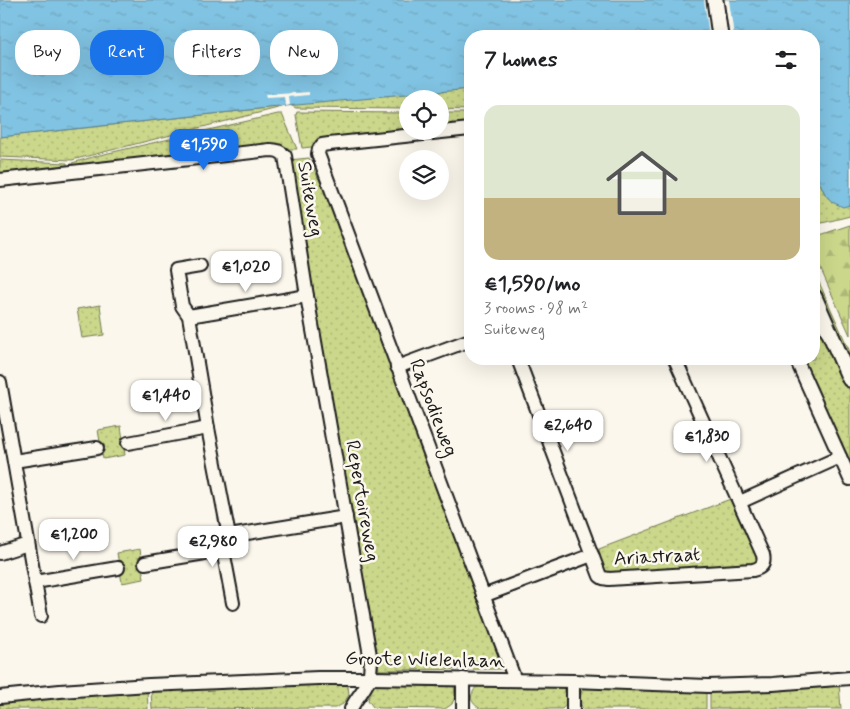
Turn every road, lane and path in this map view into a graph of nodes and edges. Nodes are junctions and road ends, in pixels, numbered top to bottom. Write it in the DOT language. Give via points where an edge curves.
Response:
graph roads {
  1 [pos="715,0"];
  2 [pos="719,30"];
  3 [pos="464,130"];
  4 [pos="0,180"];
  5 [pos="200,266"];
  6 [pos="307,296"];
  7 [pos="820,311"];
  8 [pos="189,316"];
  9 [pos="464,342"];
  10 [pos="520,365"];
  11 [pos="678,365"];
  12 [pos="799,365"];
  13 [pos="397,367"];
  14 [pos="850,379"];
  15 [pos="0,382"];
  16 [pos="208,428"];
  17 [pos="128,442"];
  18 [pos="97,448"];
  19 [pos="840,457"];
  20 [pos="14,461"];
  21 [pos="850,479"];
  22 [pos="740,502"];
  23 [pos="346,518"];
  24 [pos="230,536"];
  25 [pos="28,544"];
  26 [pos="224,550"];
  27 [pos="0,553"];
  28 [pos="592,555"];
  29 [pos="145,563"];
  30 [pos="118,568"];
  31 [pos="35,582"];
  32 [pos="483,596"];
  33 [pos="233,603"];
  34 [pos="41,616"];
  35 [pos="369,678"];
  36 [pos="850,678"];
  37 [pos="462,679"];
  38 [pos="515,680"];
  39 [pos="573,681"];
  40 [pos="0,697"];
  41 [pos="351,709"];
  42 [pos="463,709"];
  43 [pos="573,709"];
  1 -- 2 [label="street"];
  3 -- 13 [label="street, Rapsodieweg" via="329,144 318,149"];
  4 -- 6 [label="street, Suiteweg" via="277,150 285,156"];
  5 -- 8 [label="street" via="176,270 182,306"];
  6 -- 8 [label="street"];
  6 -- 23 [label="street, Repertoireweg"];
  7 -- 14 [label="street"];
  8 -- 16 [label="street"];
  9 -- 13 [label="street"];
  10 -- 28 [label="street"];
  11 -- 22 [label="street"];
  12 -- 19 [label="street"];
  13 -- 32 [label="street, Rapsodieweg"];
  15 -- 20 [label="street"];
  16 -- 17 [label="street"];
  16 -- 24 [label="street"];
  18 -- 20 [label="street"];
  19 -- 21 [label="street"];
  19 -- 22 [label="street"];
  20 -- 25 [label="street"];
  22 -- 28 [label="street, Ariastraat" via="764,560 753,570 608,579 600,576"];
  23 -- 24 [label="street"];
  23 -- 35 [label="street, Repertoireweg" via="371,661"];
  24 -- 26 [label="street"];
  25 -- 27 [label="street"];
  25 -- 31 [label="street"];
  26 -- 29 [label="street"];
  26 -- 33 [label="street"];
  28 -- 32 [label="street, Ariastraat"];
  30 -- 31 [label="street"];
  31 -- 34 [label="street"];
  32 -- 38 [label="street, Rapsodieweg"];
  35 -- 37 [label="street, Groote Wielenlaan"];
  35 -- 40 [label="street, Groote Wielenlaan" via="175,684"];
  35 -- 41 [label="street, Repertoireweg"];
  36 -- 39 [label="street, Groote Wielenlaan" via="708,686"];
  37 -- 38 [label="street, Groote Wielenlaan"];
  37 -- 42 [label="street"];
  38 -- 39 [label="street, Groote Wielenlaan"];
  39 -- 43 [label="street"];
}
